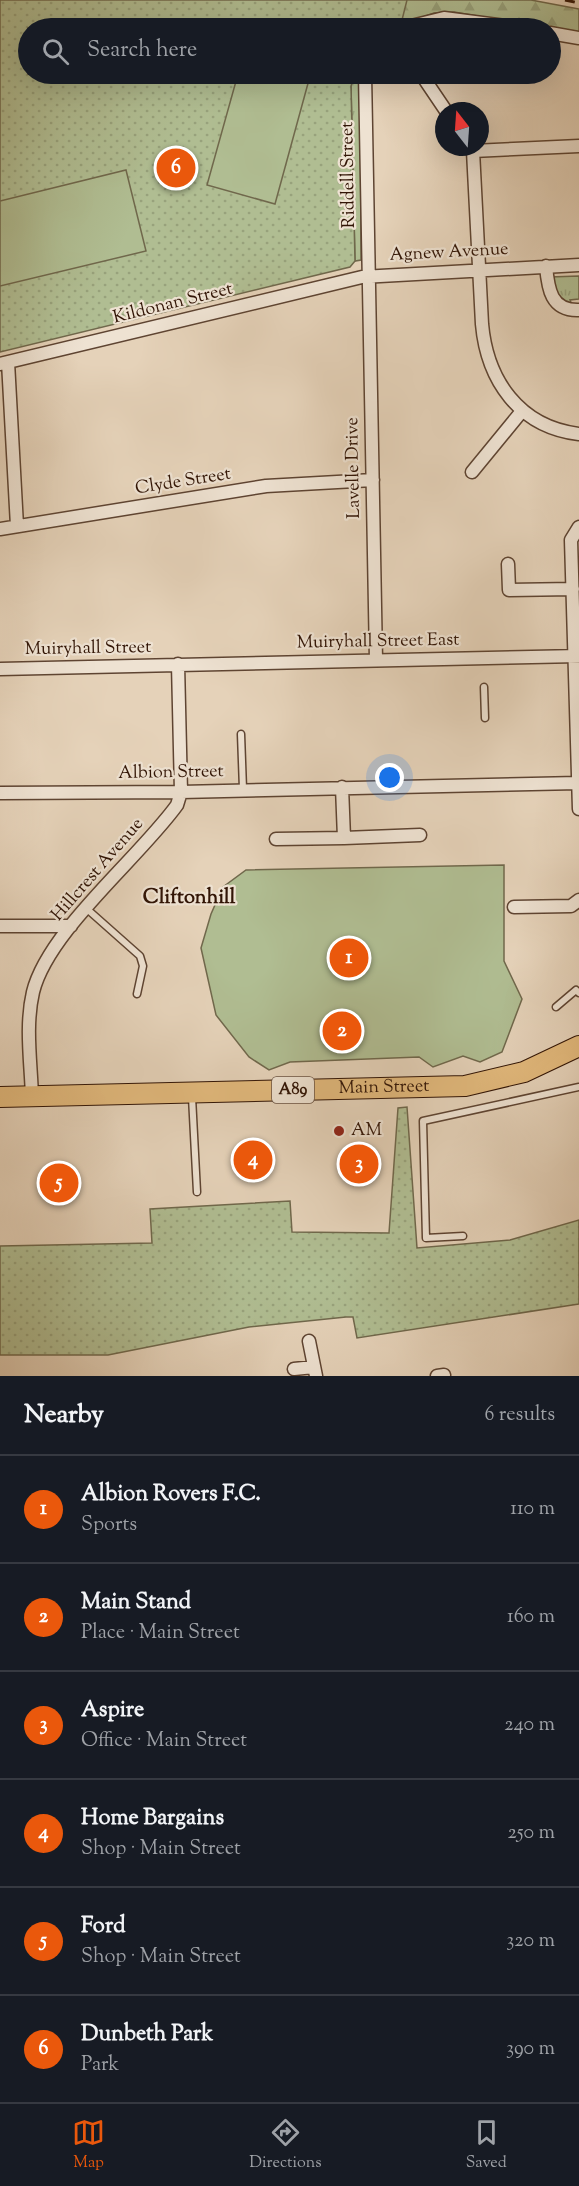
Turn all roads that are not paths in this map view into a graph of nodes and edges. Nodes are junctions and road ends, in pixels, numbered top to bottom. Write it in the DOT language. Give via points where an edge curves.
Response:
graph roads {
  1 [pos="561,35"];
  2 [pos="579,38"];
  3 [pos="365,84"];
  4 [pos="428,84"];
  5 [pos="440,102"];
  6 [pos="579,146"];
  7 [pos="489,148"];
  8 [pos="471,156"];
  9 [pos="579,265"];
  10 [pos="546,266"];
  11 [pos="479,269"];
  12 [pos="369,276"];
  13 [pos="356,278"];
  14 [pos="579,310"];
  15 [pos="4,363"];
  16 [pos="5,383"];
  17 [pos="522,411"];
  18 [pos="579,434"];
  19 [pos="472,472"];
  20 [pos="373,480"];
  21 [pos="17,526"];
  22 [pos="579,527"];
  23 [pos="0,529"];
  24 [pos="508,564"];
  25 [pos="573,589"];
  26 [pos="577,656"];
  27 [pos="376,660"];
  28 [pos="178,664"];
  29 [pos="0,669"];
  30 [pos="484,687"];
  31 [pos="485,718"];
  32 [pos="241,734"];
  33 [pos="578,783"];
  34 [pos="342,787"];
  35 [pos="243,789"];
  36 [pos="181,792"];
  37 [pos="0,793"];
  38 [pos="579,809"];
  39 [pos="420,835"];
  40 [pos="344,838"];
  41 [pos="276,839"];
  42 [pos="579,900"];
  43 [pos="514,907"];
  44 [pos="87,909"];
  45 [pos="0,926"];
  46 [pos="71,926"];
  47 [pos="579,993"];
  48 [pos="137,994"];
  49 [pos="556,1007"];
  50 [pos="579,1046"];
  51 [pos="579,1087"];
  52 [pos="192,1091"];
  53 [pos="0,1097"];
  54 [pos="32,1097"];
  55 [pos="197,1192"];
  56 [pos="463,1236"];
  57 [pos="309,1341"];
  58 [pos="294,1369"];
  59 [pos="315,1371"];
  1 -- 2 [label="street"];
  3 -- 12 [label="street, Riddell Street"];
  4 -- 5 [label="street"];
  6 -- 7 [label="street"];
  8 -- 11 [label="street"];
  9 -- 10 [label="street, Agnew Avenue"];
  10 -- 11 [label="street, Agnew Avenue"];
  10 -- 14 [label="street" via="553,300 562,308"];
  11 -- 12 [label="street, Agnew Avenue"];
  11 -- 17 [label="street" via="484,347 501,388"];
  12 -- 13 [label="street, Agnew Avenue"];
  12 -- 20 [label="street, Lavelle Drive"];
  13 -- 15 [label="street, Kildonan Street"];
  15 -- 16 [label="street"];
  16 -- 21 [label="street"];
  17 -- 18 [label="street" via="550,427"];
  17 -- 19 [label="street"];
  20 -- 21 [label="street, Clyde Street" via="266,486"];
  20 -- 27 [label="street, Lavelle Drive"];
  21 -- 23 [label="street, Clyde Street"];
  22 -- 25 [label="street" via="571,540"];
  24 -- 25 [label="street" via="509,590"];
  25 -- 26 [label="street"];
  26 -- 27 [label="street, Muiryhall Street East" via="483,661"];
  26 -- 33 [label="street"];
  27 -- 28 [label="street, Muiryhall Street East"];
  28 -- 29 [label="street, Muiryhall Street"];
  28 -- 36 [label="street, Hillcrest Avenue"];
  30 -- 31 [label="lane"];
  32 -- 35 [label="lane"];
  33 -- 34 [label="street, Albion Street"];
  33 -- 38 [label="street"];
  34 -- 35 [label="street, Albion Street"];
  34 -- 40 [label="street"];
  35 -- 36 [label="street, Albion Street"];
  36 -- 37 [label="street, Albion Street"];
  36 -- 44 [label="street, Hillcrest Avenue" via="171,814"];
  39 -- 40 [label="street"];
  40 -- 41 [label="street"];
  42 -- 43 [label="street" via="571,906"];
  44 -- 46 [label="street, Hillcrest Avenue"];
  44 -- 48 [label="lane" via="140,956 143,966"];
  45 -- 46 [label="street"];
  46 -- 54 [label="street, Hillcrest Avenue" via="44,965 33,993 29,1033"];
  47 -- 49 [label="lane" via="576,990"];
  50 -- 52 [label="main road, Main Street / A89" via="524,1072 465,1086"];
  51 -- 56 [label="lane" via="423,1121 426,1238"];
  52 -- 54 [label="main road, Main Street / A89" via="101,1098"];
  52 -- 55 [label="lane"];
  53 -- 54 [label="main road, Main Street / A89"];
  57 -- 59 [label="street"];
  58 -- 59 [label="street"];
}
